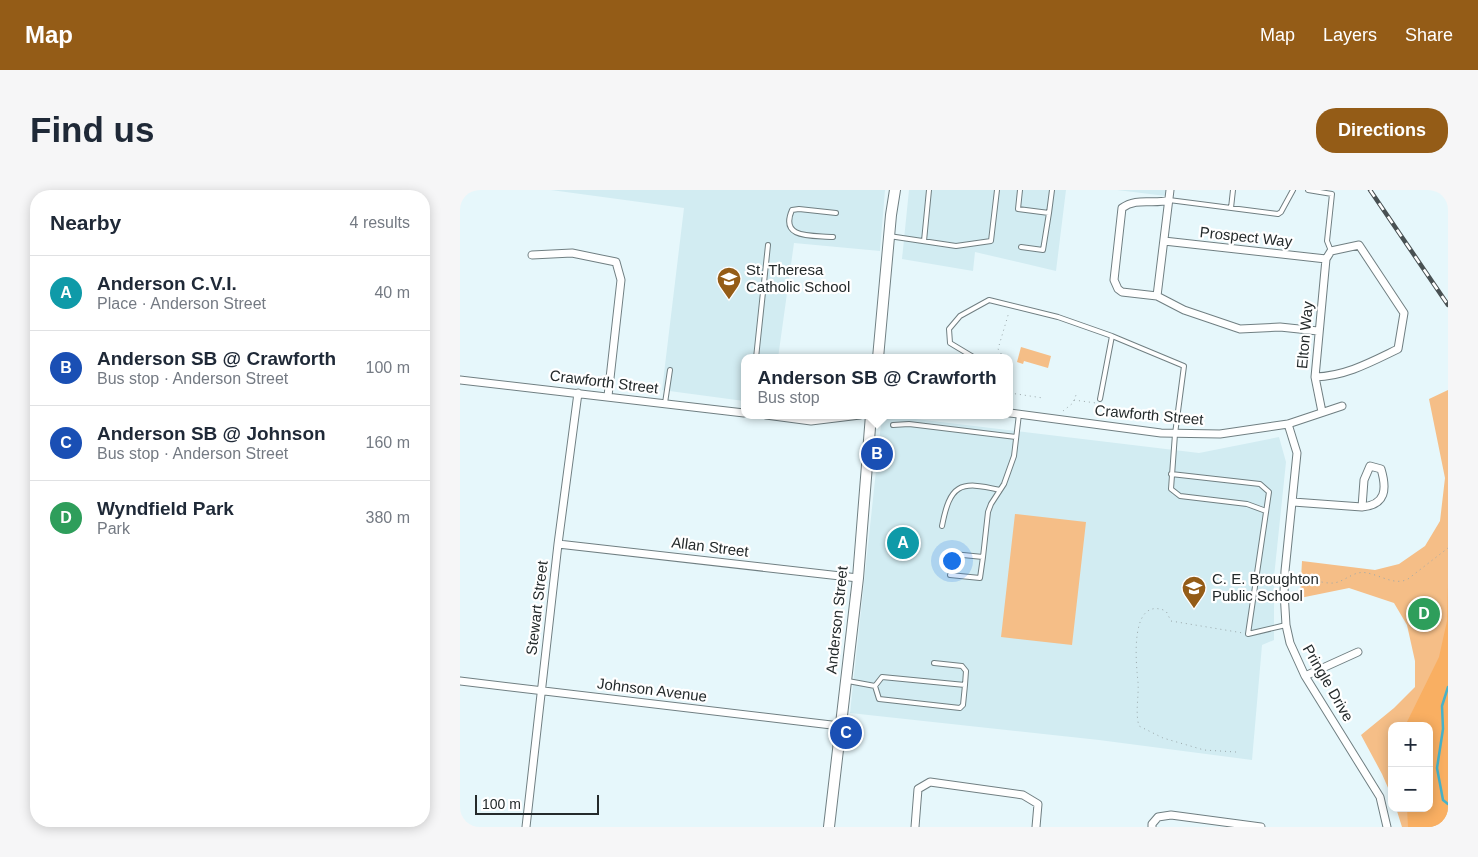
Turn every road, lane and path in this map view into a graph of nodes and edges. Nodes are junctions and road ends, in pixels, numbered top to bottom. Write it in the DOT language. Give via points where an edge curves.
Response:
graph roads {
  1 [pos="896,190"];
  2 [pos="929,190"];
  3 [pos="997,190"];
  4 [pos="1020,190"];
  5 [pos="1052,190"];
  6 [pos="1170,190"];
  7 [pos="1233,190"];
  8 [pos="1293,190"];
  9 [pos="1308,190"];
  10 [pos="1169,200"];
  11 [pos="1231,208"];
  12 [pos="836,213"];
  13 [pos="1049,213"];
  14 [pos="889,236"];
  15 [pos="833,237"];
  16 [pos="924,241"];
  17 [pos="1164,241"];
  18 [pos="768,245"];
  19 [pos="1021,247"];
  20 [pos="1331,251"];
  21 [pos="532,255"];
  22 [pos="1326,259"];
  23 [pos="1158,296"];
  24 [pos="1011,305"];
  25 [pos="1318,331"];
  26 [pos="1112,336"];
  27 [pos="756,354"];
  28 [pos="878,354"];
  29 [pos="969,354"];
  30 [pos="1001,354"];
  31 [pos="670,370"];
  32 [pos="1315,377"];
  33 [pos="460,380"];
  34 [pos="578,392"];
  35 [pos="1013,393"];
  36 [pos="1076,395"];
  37 [pos="608,396"];
  38 [pos="1043,398"];
  39 [pos="1100,399"];
  40 [pos="665,403"];
  41 [pos="1342,406"];
  42 [pos="1322,412"];
  43 [pos="741,413"];
  44 [pos="1013,413"];
  45 [pos="1018,414"];
  46 [pos="796,419"];
  47 [pos="827,419"];
  48 [pos="871,419"];
  49 [pos="1056,419"];
  50 [pos="1288,424"];
  51 [pos="893,425"];
  52 [pos="1176,434"];
  53 [pos="1016,437"];
  54 [pos="1171,474"];
  55 [pos="1000,490"];
  56 [pos="1293,502"];
  57 [pos="1362,507"];
  58 [pos="1266,511"];
  59 [pos="942,526"];
  60 [pos="558,544"];
  61 [pos="1448,548"];
  62 [pos="953,554"];
  63 [pos="983,557"];
  64 [pos="1285,571"];
  65 [pos="950,575"];
  66 [pos="858,578"];
  67 [pos="1286,625"];
  68 [pos="1248,634"];
  69 [pos="1358,652"];
  70 [pos="934,663"];
  71 [pos="1306,676"];
  72 [pos="460,681"];
  73 [pos="846,681"];
  74 [pos="964,685"];
  75 [pos="875,686"];
  76 [pos="541,691"];
  77 [pos="840,726"];
  78 [pos="1236,752"];
  79 [pos="526,827"];
  80 [pos="829,827"];
  81 [pos="915,827"];
  82 [pos="1036,827"];
  83 [pos="1152,827"];
  84 [pos="1261,827"];
  85 [pos="1386,827"];
  1 -- 14 [label="main road"];
  2 -- 16 [label="lane"];
  3 -- 16 [label="lane" via="990,241 956,246"];
  4 -- 13 [label="lane" via="1018,209"];
  5 -- 13 [label="lane"];
  6 -- 10 [label="street"];
  7 -- 11 [label="lane"];
  8 -- 11 [label="lane" via="1278,214"];
  9 -- 20 [label="lane" via="1332,194 1327,241"];
  10 -- 11 [label="lane"];
  10 -- 17 [label="street"];
  10 -- 23 [label="street" via="1160,203 1129,202 1122,208 1114,280 1122,292"];
  12 -- 15 [label="lane" via="799,209 792,210 790,216 792,231"];
  13 -- 19 [label="lane" via="1044,250"];
  14 -- 16 [label="lane"];
  14 -- 28 [label="main road"];
  17 -- 22 [label="street, Prospect Way"];
  17 -- 23 [label="street"];
  18 -- 27 [label="lane"];
  20 -- 22 [label="street"];
  20 -- 32 [label="street" via="1359,245 1404,313 1398,349 1356,369"];
  21 -- 37 [label="street" via="572,253 616,262 621,280"];
  22 -- 25 [label="street, Elton Way"];
  23 -- 25 [label="street" via="1184,310 1240,329 1280,327"];
  24 -- 26 [label="lane"];
  24 -- 29 [label="lane" via="989,300 960,316 949,329 950,342"];
  24 -- 30 [label="path" via="998,349"];
  25 -- 32 [label="street, Elton Way"];
  26 -- 39 [label="lane"];
  26 -- 52 [label="lane" via="1184,366"];
  31 -- 40 [label="lane"];
  32 -- 42 [label="street, Elton Way"];
  33 -- 34 [label="street, Crawforth Street"];
  34 -- 37 [label="street, Crawforth Street"];
  34 -- 60 [label="street, Stewart Street"];
  35 -- 38 [label="path"];
  36 -- 49 [label="path" via="1073,403"];
  37 -- 40 [label="street, Crawforth Street"];
  40 -- 43 [label="street, Crawforth Street"];
  41 -- 42 [label="street, Crawforth Street"];
  42 -- 50 [label="street, Crawforth Street"];
  44 -- 45 [label="street, Crawforth Street"];
  45 -- 49 [label="street, Crawforth Street"];
  45 -- 53 [label="lane"];
  46 -- 47 [label="street"];
  48 -- 66 [label="main road, Anderson Street"];
  49 -- 52 [label="street, Crawforth Street"];
  50 -- 52 [label="street, Crawforth Street" via="1220,434"];
  50 -- 56 [label="street, Pringle Drive" via="1297,453"];
  51 -- 53 [label="lane" via="909,424"];
  52 -- 54 [label="lane"];
  53 -- 55 [label="lane" via="1012,464"];
  54 -- 58 [label="lane" via="1171,489 1180,496 1247,504"];
  54 -- 58 [label="lane" via="1260,484 1269,492"];
  55 -- 59 [label="lane" via="962,486 948,502"];
  55 -- 63 [label="lane" via="988,512"];
  56 -- 57 [label="street"];
  56 -- 64 [label="street, Pringle Drive"];
  57 -- 57 [label="street" via="1379,502 1385,481 1381,469 1370,466 1364,480"];
  58 -- 68 [label="lane"];
  60 -- 66 [label="street, Allan Street"];
  60 -- 76 [label="street, Stewart Street"];
  61 -- 64 [label="path" via="1402,581 1359,572 1328,583"];
  62 -- 63 [label="lane"];
  63 -- 65 [label="lane" via="980,578"];
  64 -- 67 [label="street, Pringle Drive"];
  66 -- 73 [label="main road, Anderson Street"];
  67 -- 68 [label="lane"];
  67 -- 71 [label="street, Pringle Drive" via="1290,643"];
  68 -- 78 [label="path" via="1171,621 1166,611 1157,607 1148,610 1140,620 1135,660 1139,726 1164,738 1204,750"];
  69 -- 71 [label="street"];
  70 -- 74 [label="lane" via="962,666 966,671"];
  71 -- 85 [label="street, Pringle Drive" via="1380,798"];
  72 -- 76 [label="street, Johnson Avenue"];
  73 -- 75 [label="lane"];
  73 -- 77 [label="main road, Anderson Street"];
  74 -- 75 [label="lane" via="882,677"];
  74 -- 75 [label="lane" via="960,708 879,699"];
  76 -- 77 [label="street, Johnson Avenue"];
  76 -- 79 [label="street, Stewart Street"];
  77 -- 80 [label="main road, Anderson Street"];
  81 -- 82 [label="street" via="918,789 930,782 1023,795 1038,804"];
  83 -- 84 [label="street" via="1158,817 1172,815"];
}
